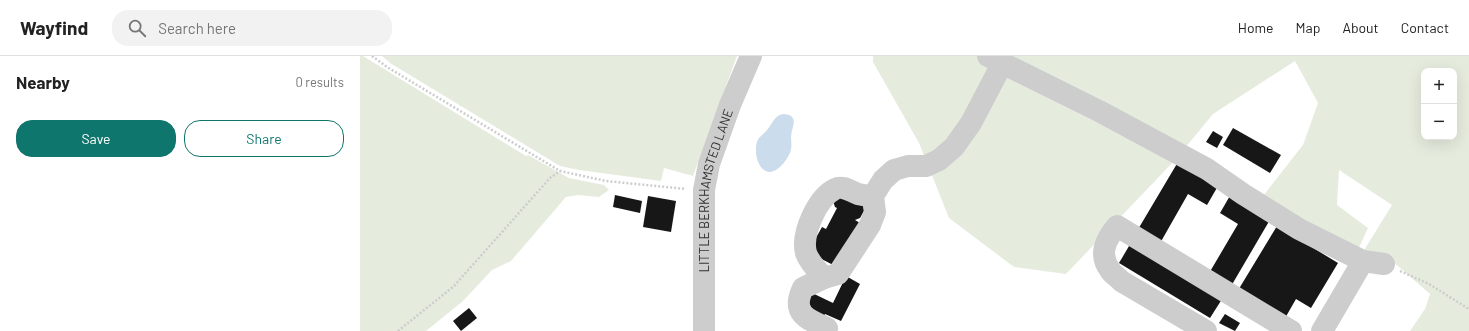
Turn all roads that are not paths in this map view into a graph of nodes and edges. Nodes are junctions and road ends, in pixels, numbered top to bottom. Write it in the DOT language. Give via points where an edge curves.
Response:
graph roads {
  1 [pos="751,56"];
  2 [pos="995,60"];
  3 [pos="873,196"];
  4 [pos="824,278"];
  5 [pos="827,328"];
  6 [pos="704,331"];
  7 [pos="1206,331"];
  8 [pos="1291,331"];
  9 [pos="1322,331"];
  1 -- 6 [label="street, LITTLE BERKHAMSTED LANE" via="730,105 712,157 704,190"];
  2 -- 3 [label="street" via="971,123 954,147 939,160 926,166 908,166 894,170 883,180"];
  2 -- 9 [label="street" via="1208,169 1299,229 1373,263"];
  3 -- 4 [label="street" via="875,212 870,225 838,274"];
  3 -- 4 [label="street" via="858,194 846,188 835,189 818,206 805,238 806,254"];
  4 -- 5 [label="street" via="803,288 798,299 800,311 809,320"];
  7 -- 8 [label="street" via="1121,281 1110,270 1104,248 1108,236 1117,226"];
}
